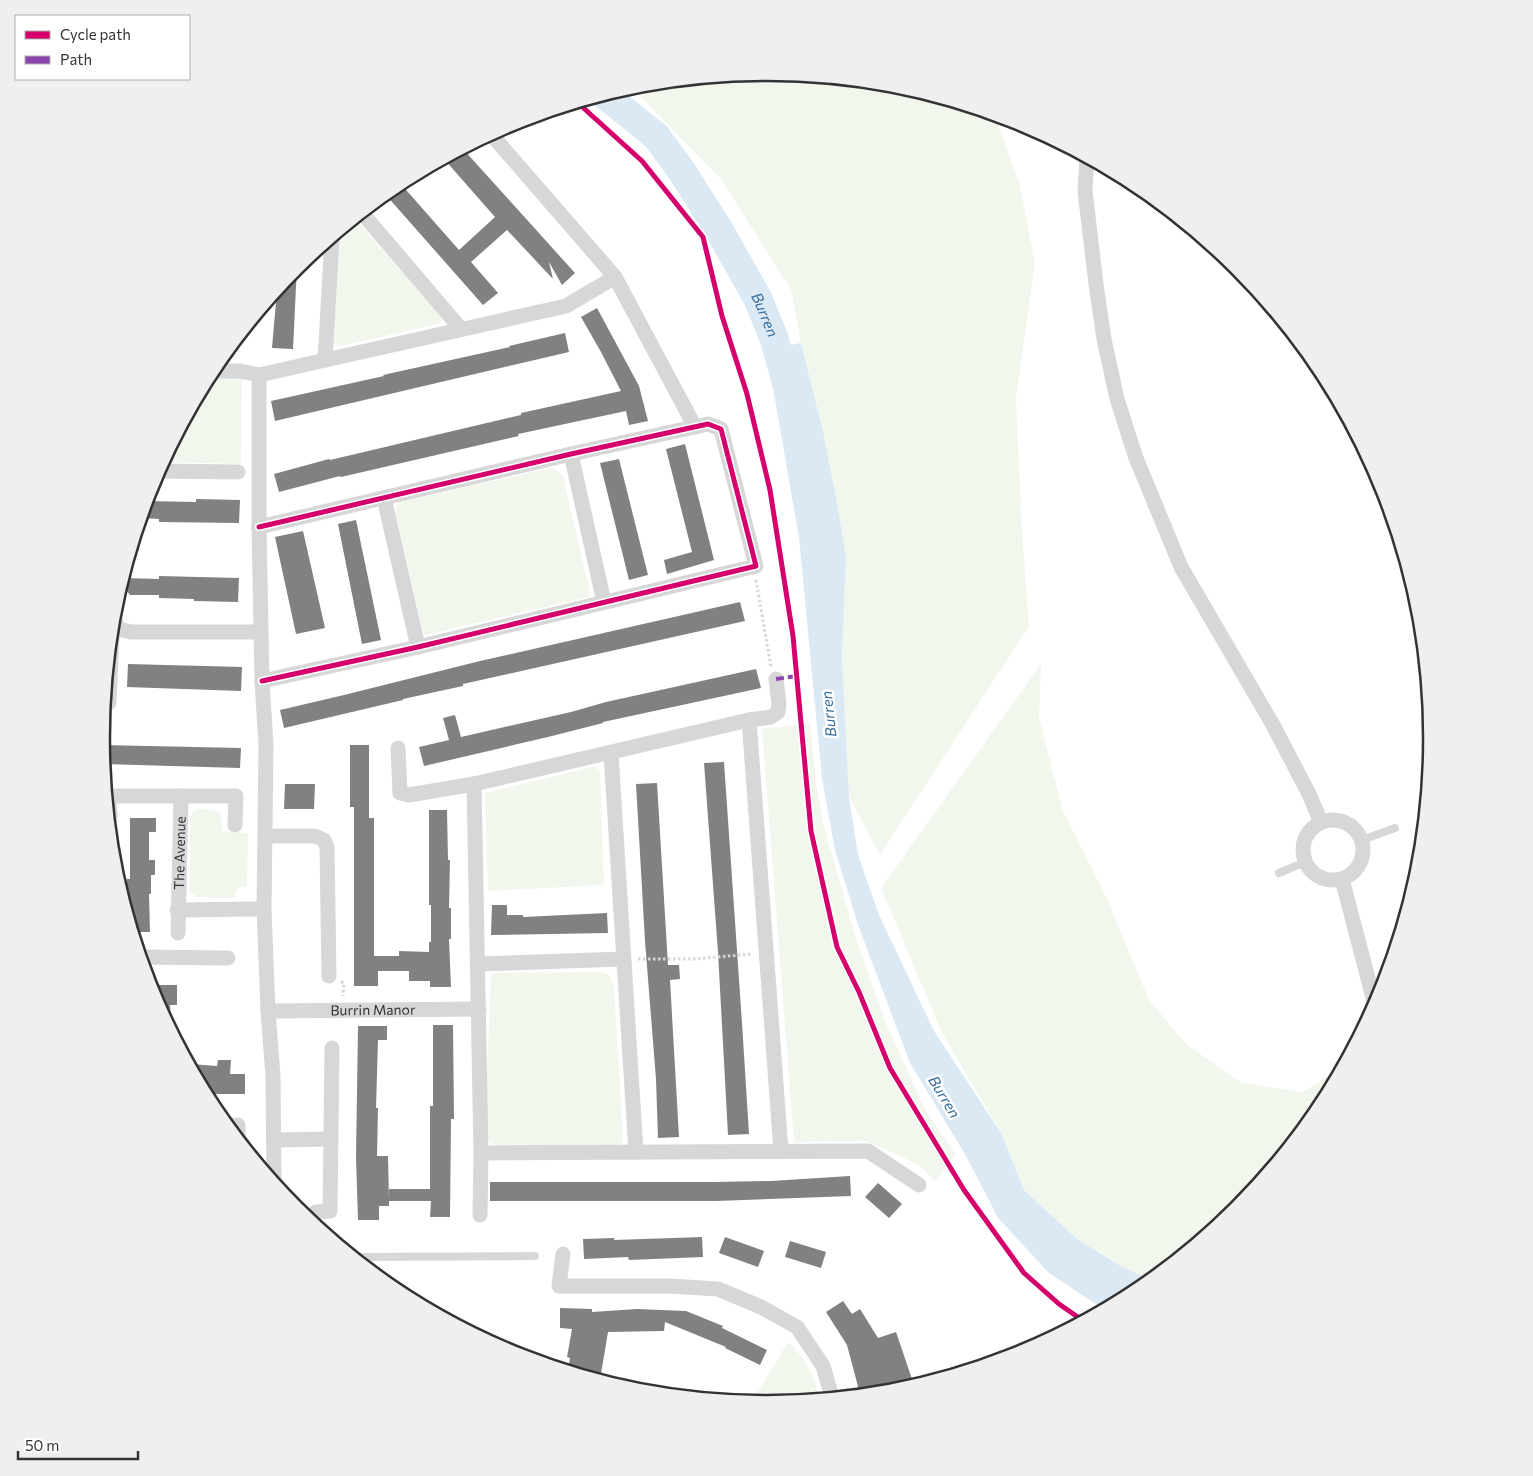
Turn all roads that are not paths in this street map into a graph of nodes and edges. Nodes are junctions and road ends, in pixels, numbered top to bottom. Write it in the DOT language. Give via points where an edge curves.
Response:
graph roads {
  1 [pos="496,140"];
  2 [pos="1086,164"];
  3 [pos="366,218"];
  4 [pos="332,245"];
  5 [pos="615,277"];
  6 [pos="461,329"];
  7 [pos="325,360"];
  8 [pos="221,371"];
  9 [pos="259,375"];
  10 [pos="695,427"];
  11 [pos="571,454"];
  12 [pos="167,471"];
  13 [pos="238,472"];
  14 [pos="384,498"];
  15 [pos="259,527"];
  16 [pos="604,602"];
  17 [pos="119,625"];
  18 [pos="261,632"];
  19 [pos="418,647"];
  20 [pos="776,679"];
  21 [pos="262,681"];
  22 [pos="749,720"];
  23 [pos="398,748"];
  24 [pos="610,753"];
  25 [pos="474,784"];
  26 [pos="112,796"];
  27 [pos="181,796"];
  28 [pos="1322,822"];
  29 [pos="235,825"];
  30 [pos="1396,828"];
  31 [pos="266,836"];
  32 [pos="1362,840"];
  33 [pos="1305,862"];
  34 [pos="1279,873"];
  35 [pos="1342,879"];
  36 [pos="264,909"];
  37 [pos="177,910"];
  38 [pos="178,933"];
  39 [pos="148,957"];
  40 [pos="228,958"];
  41 [pos="623,959"];
  42 [pos="478,964"];
  43 [pos="329,976"];
  44 [pos="1372,992"];
  45 [pos="479,1009"];
  46 [pos="268,1010"];
  47 [pos="332,1048"];
  48 [pos="330,1139"];
  49 [pos="275,1140"];
  50 [pos="780,1151"];
  51 [pos="636,1152"];
  52 [pos="481,1153"];
  53 [pos="274,1172"];
  54 [pos="919,1184"];
  55 [pos="316,1212"];
  56 [pos="480,1215"];
  57 [pos="563,1254"];
  58 [pos="363,1256"];
  59 [pos="535,1256"];
  60 [pos="830,1391"];
  1 -- 5 [label="street"];
  2 -- 28 [label="street" via="1086,190 1104,340 1117,399 1136,458 1181,567 1274,726"];
  3 -- 6 [label="street"];
  4 -- 7 [label="street"];
  5 -- 6 [label="street" via="566,306"];
  5 -- 10 [label="street"];
  6 -- 7 [label="street"];
  7 -- 9 [label="street"];
  8 -- 9 [label="street"];
  9 -- 15 [label="street"];
  10 -- 11 [label="street"];
  10 -- 16 [label="street" via="708,424 721,429 756,566"];
  11 -- 14 [label="street"];
  11 -- 16 [label="street"];
  12 -- 13 [label="street"];
  14 -- 15 [label="street"];
  14 -- 19 [label="street"];
  15 -- 18 [label="street"];
  16 -- 19 [label="street"];
  17 -- 18 [label="street" via="131,632"];
  18 -- 21 [label="street"];
  19 -- 21 [label="street"];
  20 -- 22 [label="street" via="778,712 771,717"];
  21 -- 31 [label="street"];
  22 -- 24 [label="street"];
  22 -- 50 [label="street"];
  23 -- 25 [label="street" via="400,793 409,795"];
  24 -- 25 [label="street"];
  24 -- 41 [label="street"];
  25 -- 42 [label="street"];
  26 -- 27 [label="street, The Avenue"];
  27 -- 29 [label="street, The Avenue" via="236,796"];
  27 -- 37 [label="street, The Avenue"];
  28 -- 32 [label="street" via="1341,821 1350,825"];
  28 -- 33 [label="street" via="1304,843"];
  30 -- 32 [label="lane"];
  31 -- 36 [label="street"];
  31 -- 43 [label="street" via="315,836 324,840 327,847"];
  32 -- 35 [label="street" via="1364,849 1358,868"];
  33 -- 34 [label="lane"];
  33 -- 35 [label="street" via="1325,879"];
  35 -- 44 [label="street"];
  36 -- 37 [label="street, The Avenue"];
  36 -- 46 [label="street"];
  37 -- 38 [label="street, The Avenue"];
  39 -- 40 [label="street"];
  41 -- 42 [label="street"];
  41 -- 51 [label="street"];
  42 -- 45 [label="street"];
  45 -- 46 [label="street, Burrin Manor"];
  45 -- 52 [label="street"];
  46 -- 49 [label="street"];
  47 -- 48 [label="street"];
  48 -- 49 [label="street"];
  48 -- 55 [label="street" via="330,1211"];
  49 -- 53 [label="street"];
  50 -- 51 [label="street"];
  50 -- 54 [label="street" via="868,1150"];
  51 -- 52 [label="street"];
  52 -- 56 [label="street"];
  57 -- 60 [label="street" via="558,1286 718,1289 761,1307 797,1327 823,1366"];
  58 -- 59 [label="lane"];
}
